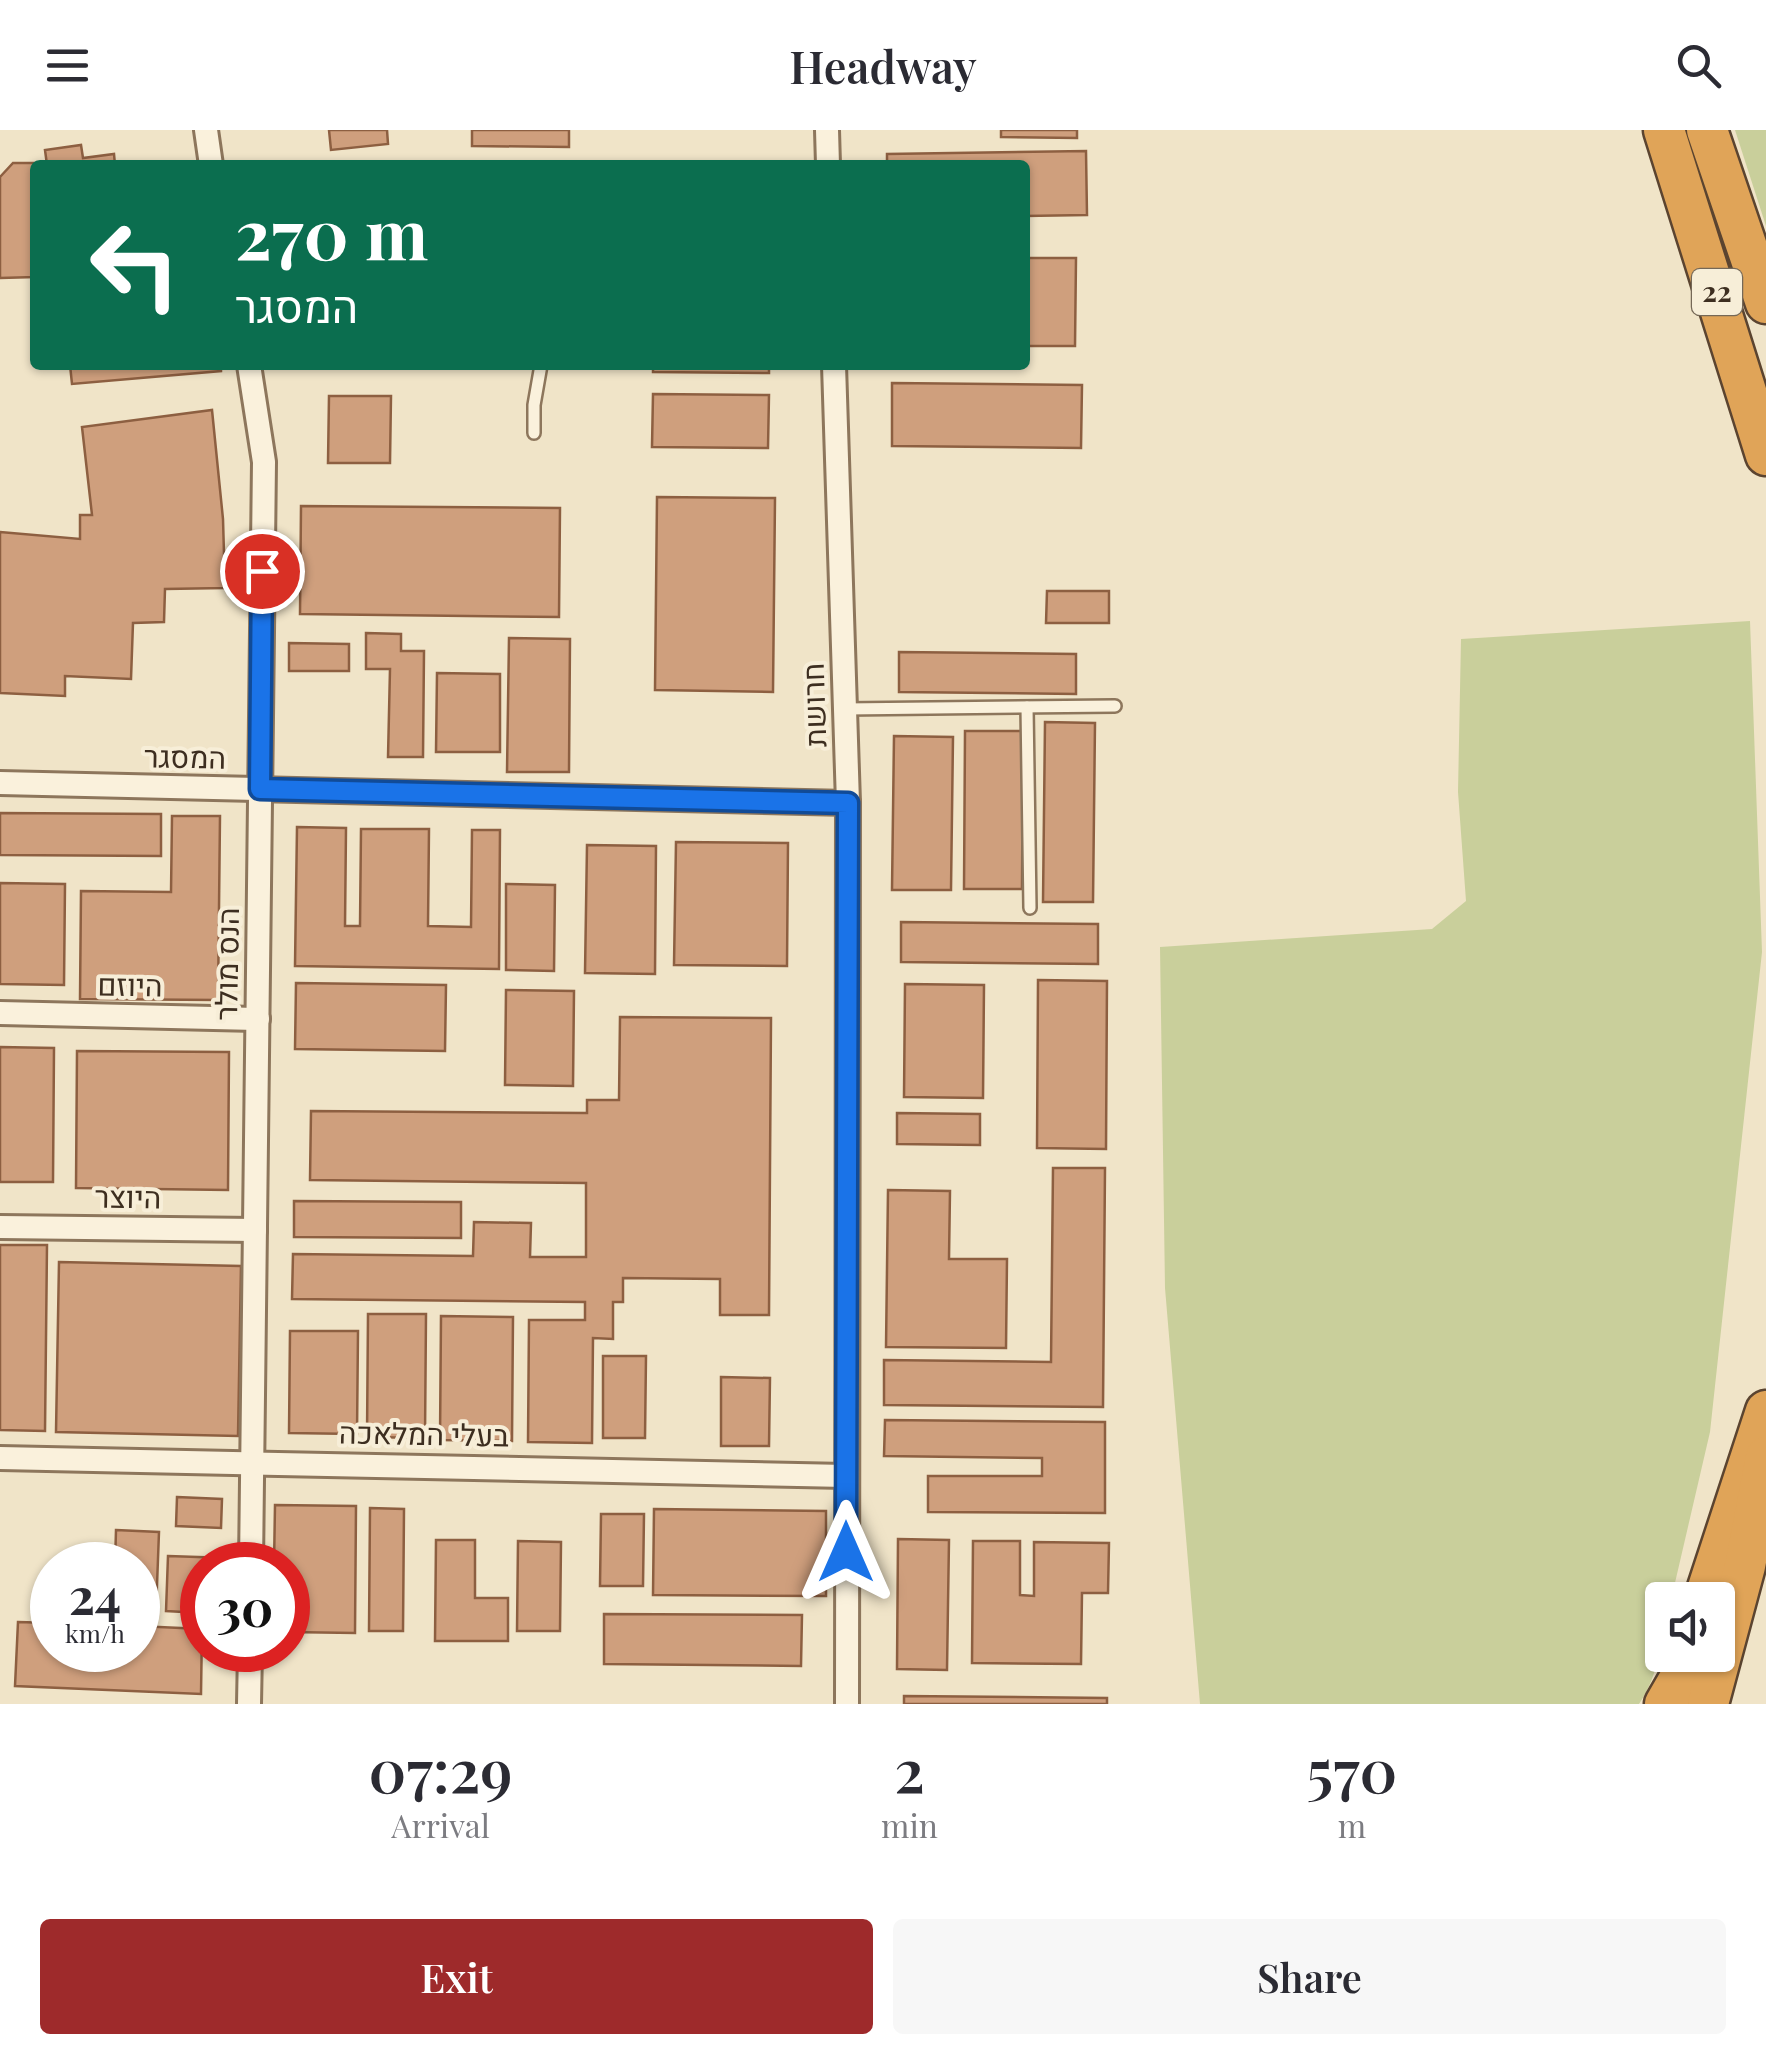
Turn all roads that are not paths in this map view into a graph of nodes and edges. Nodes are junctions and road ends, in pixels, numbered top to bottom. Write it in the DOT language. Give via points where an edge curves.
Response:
graph roads {
  1 [pos="206,130"];
  2 [pos="826,130"];
  3 [pos="1664,130"];
  4 [pos="1707,130"];
  5 [pos="211,160"];
  6 [pos="828,160"];
  7 [pos="1766,303"];
  8 [pos="250,370"];
  9 [pos="540,370"];
  10 [pos="834,370"];
  11 [pos="534,433"];
  12 [pos="1766,455"];
  13 [pos="1027,706"];
  14 [pos="1115,706"];
  15 [pos="845,709"];
  16 [pos="0,783"];
  17 [pos="260,789"];
  18 [pos="848,803"];
  19 [pos="1030,908"];
  20 [pos="0,1013"];
  21 [pos="258,1020"];
  22 [pos="0,1227"];
  23 [pos="255,1230"];
  24 [pos="1766,1411"];
  25 [pos="0,1458"];
  26 [pos="1766,1458"];
  27 [pos="252,1461"];
  28 [pos="846,1476"];
  29 [pos="251,1542"];
  30 [pos="1710,1582"];
  31 [pos="250,1672"];
  32 [pos="1682,1672"];
  33 [pos="249,1704"];
  34 [pos="847,1704"];
  35 [pos="1665,1704"];
  36 [pos="1708,1704"];
  1 -- 5 [label="street"];
  2 -- 6 [label="street"];
  3 -- 12 [label="highway, 22"];
  4 -- 7 [label="highway, 22"];
  8 -- 17 [label="street, הנס מולר" via="264,462"];
  9 -- 11 [label="lane"];
  10 -- 15 [label="street, חרושת"];
  13 -- 14 [label="lane"];
  13 -- 15 [label="lane"];
  13 -- 19 [label="lane"];
  15 -- 18 [label="street, חרושת"];
  16 -- 17 [label="street, המסגר"];
  17 -- 18 [label="street, המסגר"];
  17 -- 21 [label="street, הנס מולר"];
  18 -- 28 [label="street, חרושת"];
  20 -- 21 [label="street, היוזם"];
  21 -- 23 [label="street, הנס מולר"];
  22 -- 23 [label="street, היוצר"];
  23 -- 27 [label="street, הנס מולר"];
  24 -- 30 [label="highway"];
  25 -- 27 [label="street, בעלי המלאכה"];
  26 -- 36 [label="highway"];
  27 -- 28 [label="street, בעלי המלאכה"];
  27 -- 29 [label="street, הנס מולר"];
  28 -- 34 [label="street, חרושת"];
  31 -- 33 [label="street"];
  32 -- 35 [label="highway"];
}
